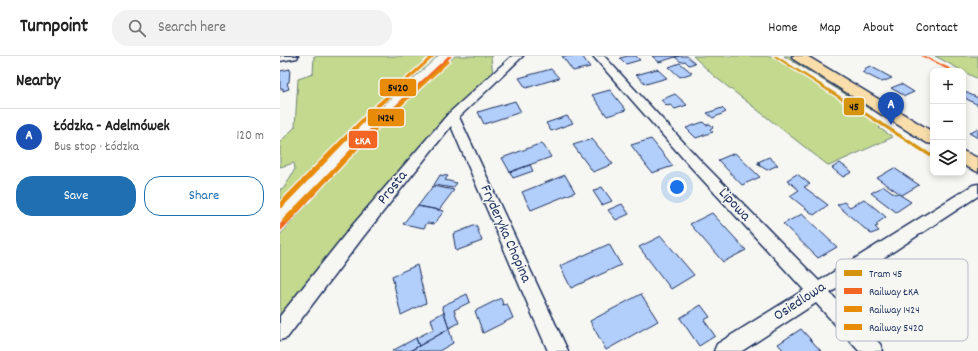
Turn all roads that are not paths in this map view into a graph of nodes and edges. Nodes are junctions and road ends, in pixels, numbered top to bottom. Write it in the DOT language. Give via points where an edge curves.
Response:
graph roads {
  1 [pos="293,56"];
  2 [pos="518,56"];
  3 [pos="598,56"];
  4 [pos="798,56"];
  5 [pos="280,58"];
  6 [pos="452,116"];
  7 [pos="930,137"];
  8 [pos="966,159"];
  9 [pos="978,166"];
  10 [pos="978,189"];
  11 [pos="868,259"];
  12 [pos="836,279"];
  13 [pos="817,291"];
  14 [pos="836,313"];
  15 [pos="280,330"];
  16 [pos="863,341"];
  17 [pos="558,351"];
  18 [pos="724,351"];
  19 [pos="873,351"];
  1 -- 5 [label="street"];
  2 -- 6 [label="street, Prosta"];
  3 -- 13 [label="street, Lipowa" via="694,162"];
  4 -- 7 [label="main road"];
  6 -- 15 [label="street, Prosta"];
  6 -- 17 [label="street, Fryderyka Chopina"];
  8 -- 9 [label="main road"];
  10 -- 11 [label="street, Osiedlowa"];
  12 -- 13 [label="street, Osiedlowa"];
  13 -- 14 [label="street, Lipowa"];
  13 -- 18 [label="street, Osiedlowa"];
  16 -- 19 [label="street, Lipowa"];
}
